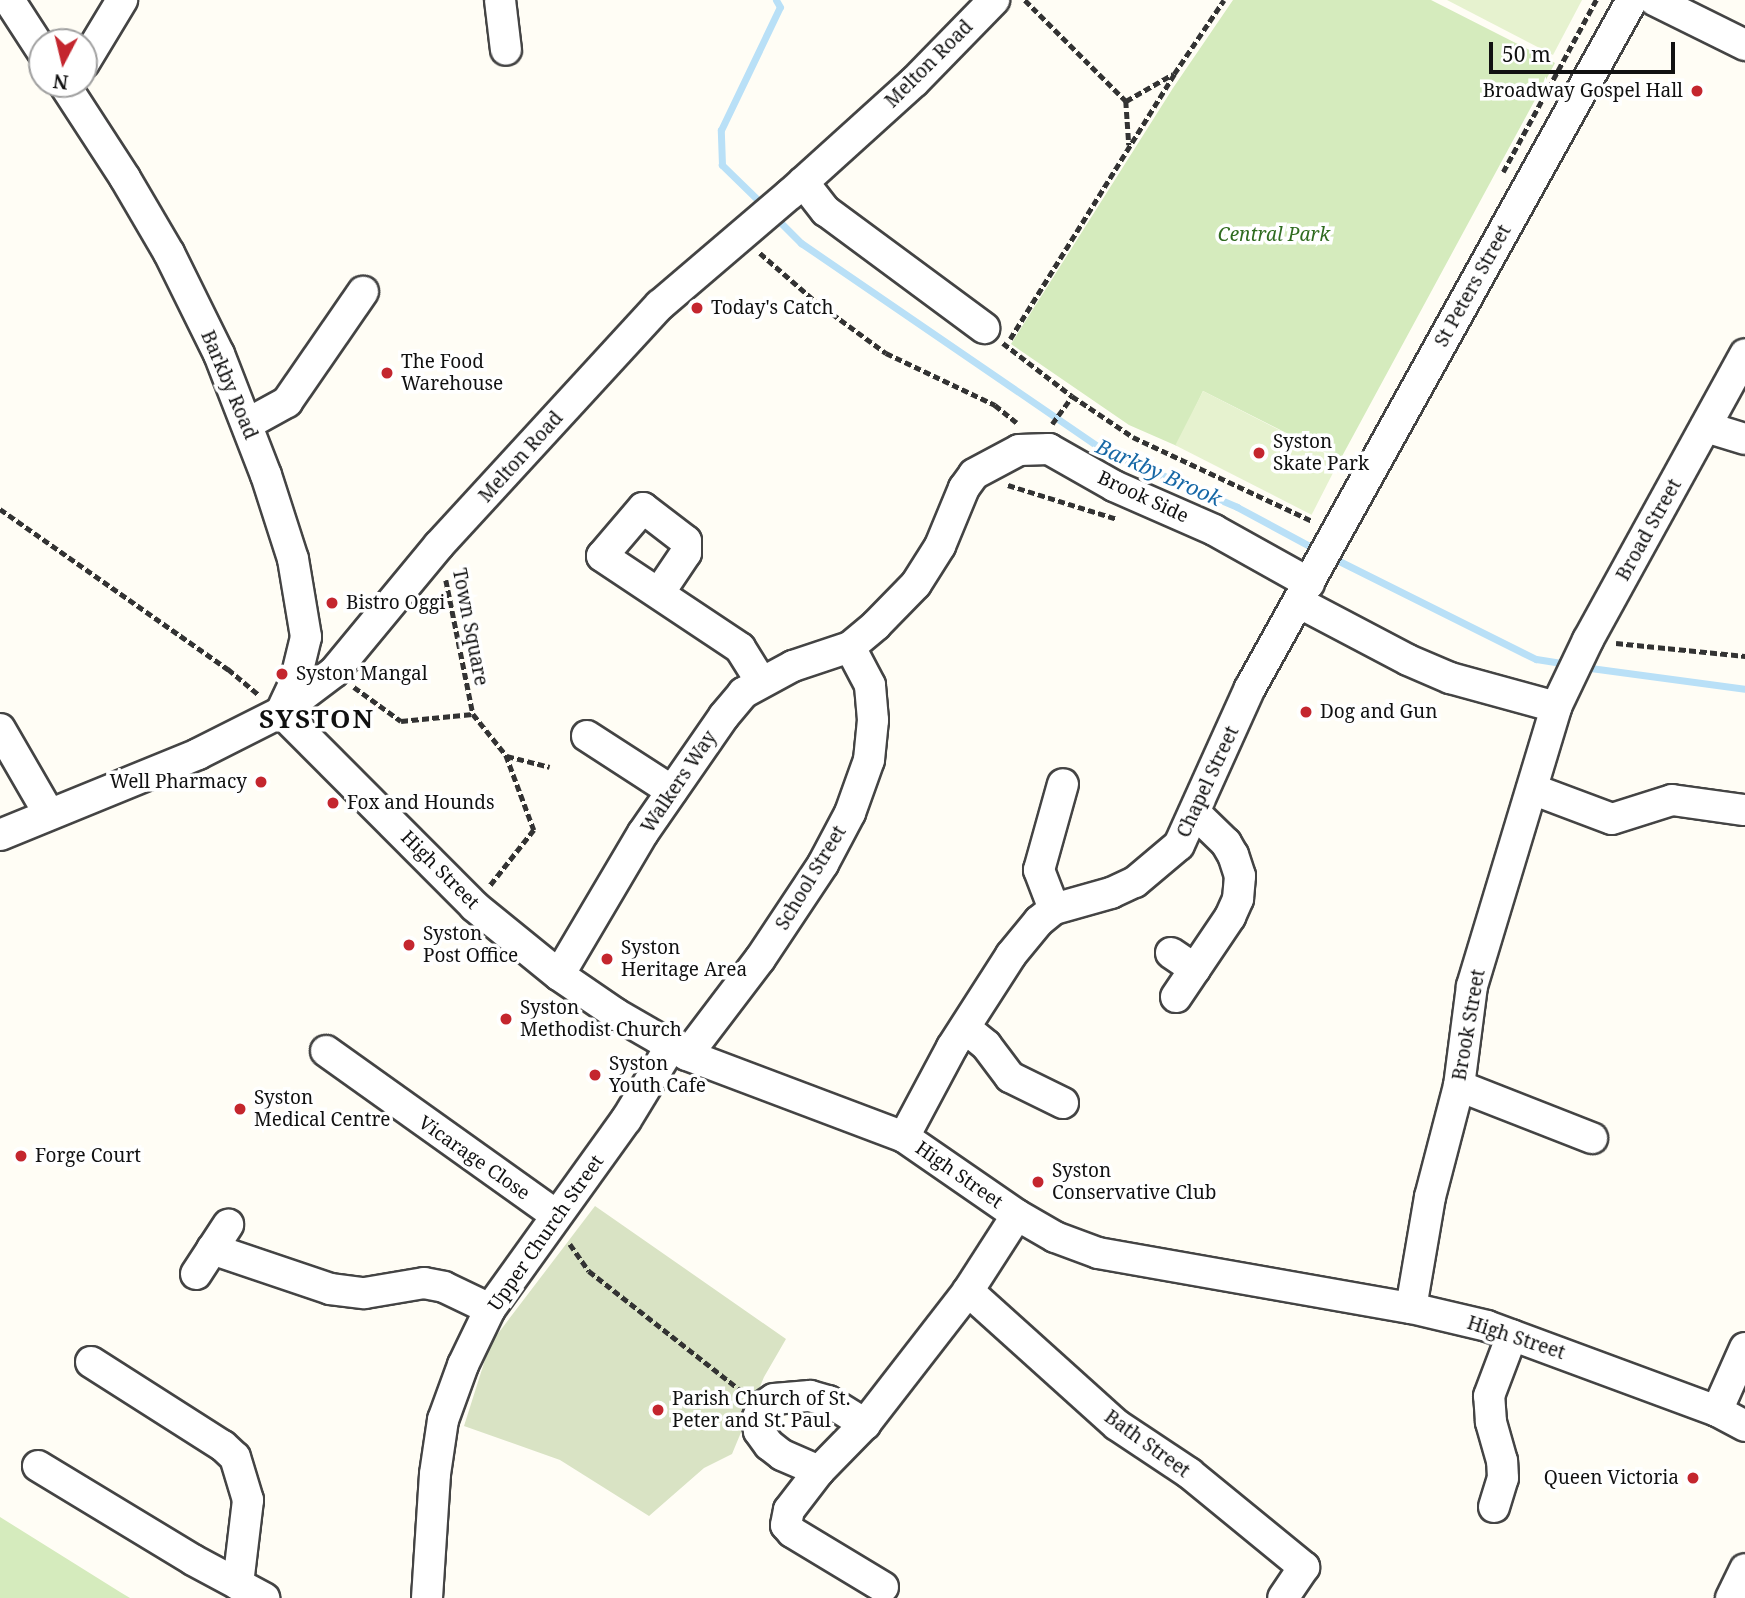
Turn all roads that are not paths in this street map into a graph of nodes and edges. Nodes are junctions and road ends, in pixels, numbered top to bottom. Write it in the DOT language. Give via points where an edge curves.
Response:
graph roads {
  1 [pos="9,0"];
  2 [pos="122,0"];
  3 [pos="500,0"];
  4 [pos="994,0"];
  5 [pos="1632,0"];
  6 [pos="1654,0"];
  7 [pos="28,29"];
  8 [pos="98,40"];
  9 [pos="1745,45"];
  10 [pos="506,50"];
  11 [pos="75,98"];
  12 [pos="796,188"];
  13 [pos="363,292"];
  14 [pos="987,331"];
  15 [pos="1745,354"];
  16 [pos="247,424"];
  17 [pos="1706,428"];
  18 [pos="1745,439"];
  19 [pos="1307,586"];
  20 [pos="659,593"];
  21 [pos="849,647"];
  22 [pos="761,681"];
  23 [pos="1556,707"];
  24 [pos="281,712"];
  25 [pos="0,729"];
  26 [pos="587,736"];
  27 [pos="1063,784"];
  28 [pos="1532,789"];
  29 [pos="672,791"];
  30 [pos="1744,810"];
  31 [pos="1195,813"];
  32 [pos="49,814"];
  33 [pos="0,835"];
  34 [pos="1054,909"];
  35 [pos="559,975"];
  36 [pos="1175,997"];
  37 [pos="965,1028"];
  38 [pos="326,1051"];
  39 [pos="679,1051"];
  40 [pos="1459,1086"];
  41 [pos="1063,1103"];
  42 [pos="904,1137"];
  43 [pos="1592,1138"];
  44 [pos="556,1215"];
  45 [pos="1017,1215"];
  46 [pos="228,1225"];
  47 [pos="968,1290"];
  48 [pos="1411,1308"];
  49 [pos="490,1309"];
  50 [pos="1511,1335"];
  51 [pos="1745,1348"];
  52 [pos="91,1362"];
  53 [pos="1717,1412"];
  54 [pos="865,1424"];
  55 [pos="1745,1426"];
  56 [pos="38,1466"];
  57 [pos="819,1471"];
  58 [pos="1494,1507"];
  59 [pos="1745,1569"];
  60 [pos="883,1587"];
  61 [pos="251,1591"];
  62 [pos="427,1598"];
  63 [pos="1283,1598"];
  64 [pos="1731,1598"];
  1 -- 7 [label="street"];
  2 -- 8 [label="street"];
  3 -- 10 [label="street"];
  4 -- 12 [label="street, Melton Road" via="914,82"];
  5 -- 19 [label="street, St Peters Street"];
  6 -- 9 [label="street"];
  11 -- 16 [label="street, Barkby Road" via="169,253 219,354"];
  12 -- 14 [label="street"];
  12 -- 24 [label="street, Melton Road" via="660,305 439,545 334,672"];
  13 -- 16 [label="street" via="287,401"];
  15 -- 17 [label="street, Broad Street"];
  16 -- 24 [label="street, Barkby Road" via="293,559 306,637 295,682"];
  17 -- 18 [label="street"];
  17 -- 23 [label="street, Broad Street" via="1588,640"];
  19 -- 21 [label="street, Brook Side" via="1214,530 1114,486 1044,445 1019,450 974,474 940,546 916,584"];
  19 -- 23 [label="street, Brook Side" via="1408,660 1451,678"];
  19 -- 31 [label="street, Chapel Street" via="1250,688"];
  20 -- 22 [label="street" via="740,648"];
  21 -- 22 [label="street, Walkers Way"];
  21 -- 39 [label="street, School Street" via="870,685 873,720 869,760 850,813 823,864 766,950"];
  22 -- 29 [label="street, Walkers Way" via="743,693 724,716"];
  23 -- 28 [label="street, Brook Street"];
  24 -- 32 [label="street, Melton Road" via="198,754"];
  24 -- 35 [label="street, High Street" via="474,906"];
  25 -- 32 [label="street"];
  26 -- 29 [label="street"];
  27 -- 34 [label="street" via="1039,870"];
  28 -- 30 [label="street" via="1612,819 1672,800"];
  28 -- 40 [label="street, Brook Street" via="1472,986"];
  29 -- 35 [label="street, Walkers Way"];
  31 -- 34 [label="street, Chapel Street" via="1179,845 1135,882"];
  31 -- 36 [label="street" via="1226,843 1240,876 1236,930 1183,961"];
  32 -- 33 [label="street, Melton Road"];
  34 -- 37 [label="street" via="1012,955"];
  35 -- 39 [label="street, High Street"];
  37 -- 41 [label="street" via="986,1045 1010,1077"];
  37 -- 42 [label="street"];
  38 -- 44 [label="street, Vicarage Close"];
  39 -- 42 [label="street, High Street"];
  39 -- 44 [label="street, Upper Church Street"];
  40 -- 43 [label="street"];
  40 -- 48 [label="street, Brook Street" via="1429,1203"];
  42 -- 45 [label="street, High Street"];
  44 -- 49 [label="street, Upper Church Street"];
  45 -- 47 [label="street"];
  45 -- 48 [label="street, High Street" via="1055,1237 1098,1253"];
  46 -- 49 [label="street" via="204,1262 365,1293 424,1283 444,1287"];
  47 -- 54 [label="street"];
  47 -- 63 [label="street, Bath Street" via="1117,1425 1189,1473 1304,1567"];
  48 -- 50 [label="street, High Street"];
  49 -- 62 [label="street, Upper Church Street" via="443,1420"];
  50 -- 53 [label="street, High Street"];
  50 -- 58 [label="street" via="1489,1396 1503,1478"];
  51 -- 53 [label="street"];
  52 -- 61 [label="street" via="234,1457 248,1500"];
  53 -- 55 [label="street, High Street"];
  54 -- 57 [label="street"];
  54 -- 57 [label="street" via="828,1401 810,1396 774,1399 762,1407 759,1431 769,1445"];
  56 -- 61 [label="street"];
  57 -- 60 [label="street" via="789,1510 786,1525"];
  59 -- 64 [label="street"];
}
